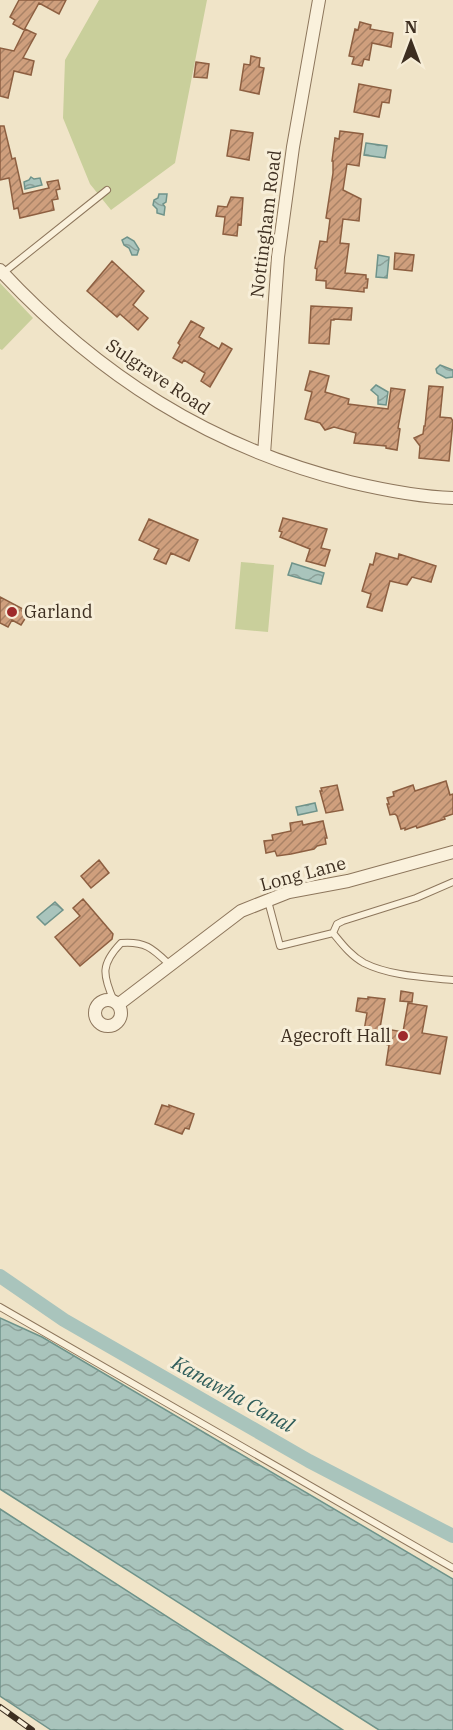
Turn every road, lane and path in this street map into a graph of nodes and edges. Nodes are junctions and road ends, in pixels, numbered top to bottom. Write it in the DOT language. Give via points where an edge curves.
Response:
graph roads {
  1 [pos="319,0"];
  2 [pos="107,190"];
  3 [pos="2,271"];
  4 [pos="264,454"];
  5 [pos="426,497"];
  6 [pos="453,498"];
  7 [pos="453,508"];
  8 [pos="453,852"];
  9 [pos="453,882"];
  10 [pos="268,901"];
  11 [pos="333,933"];
  12 [pos="170,966"];
  13 [pos="453,980"];
  14 [pos="116,1003"];
  15 [pos="0,1307"];
  16 [pos="453,1568"];
  1 -- 4 [label="street, Nottingham Road" via="278,257"];
  2 -- 3 [label="lane"];
  3 -- 4 [label="street, Sulgrave Road" via="64,333 122,378 202,428"];
  4 -- 5 [label="street, Sulgrave Road" via="322,475"];
  5 -- 6 [label="street, Sulgrave Road"];
  5 -- 7 [label="street, Sulgrave Road"];
  8 -- 10 [label="street, Long Lane" via="348,881 289,892"];
  9 -- 11 [label="lane" via="343,921"];
  10 -- 11 [label="lane" via="280,946"];
  10 -- 12 [label="street, Long Lane" via="241,911"];
  11 -- 13 [label="lane" via="364,962 394,973"];
  12 -- 14 [label="street, Long Lane"];
  12 -- 14 [label="lane" via="153,949 136,942 122,943 106,961 106,978"];
  15 -- 16 [label="lane"];
}
